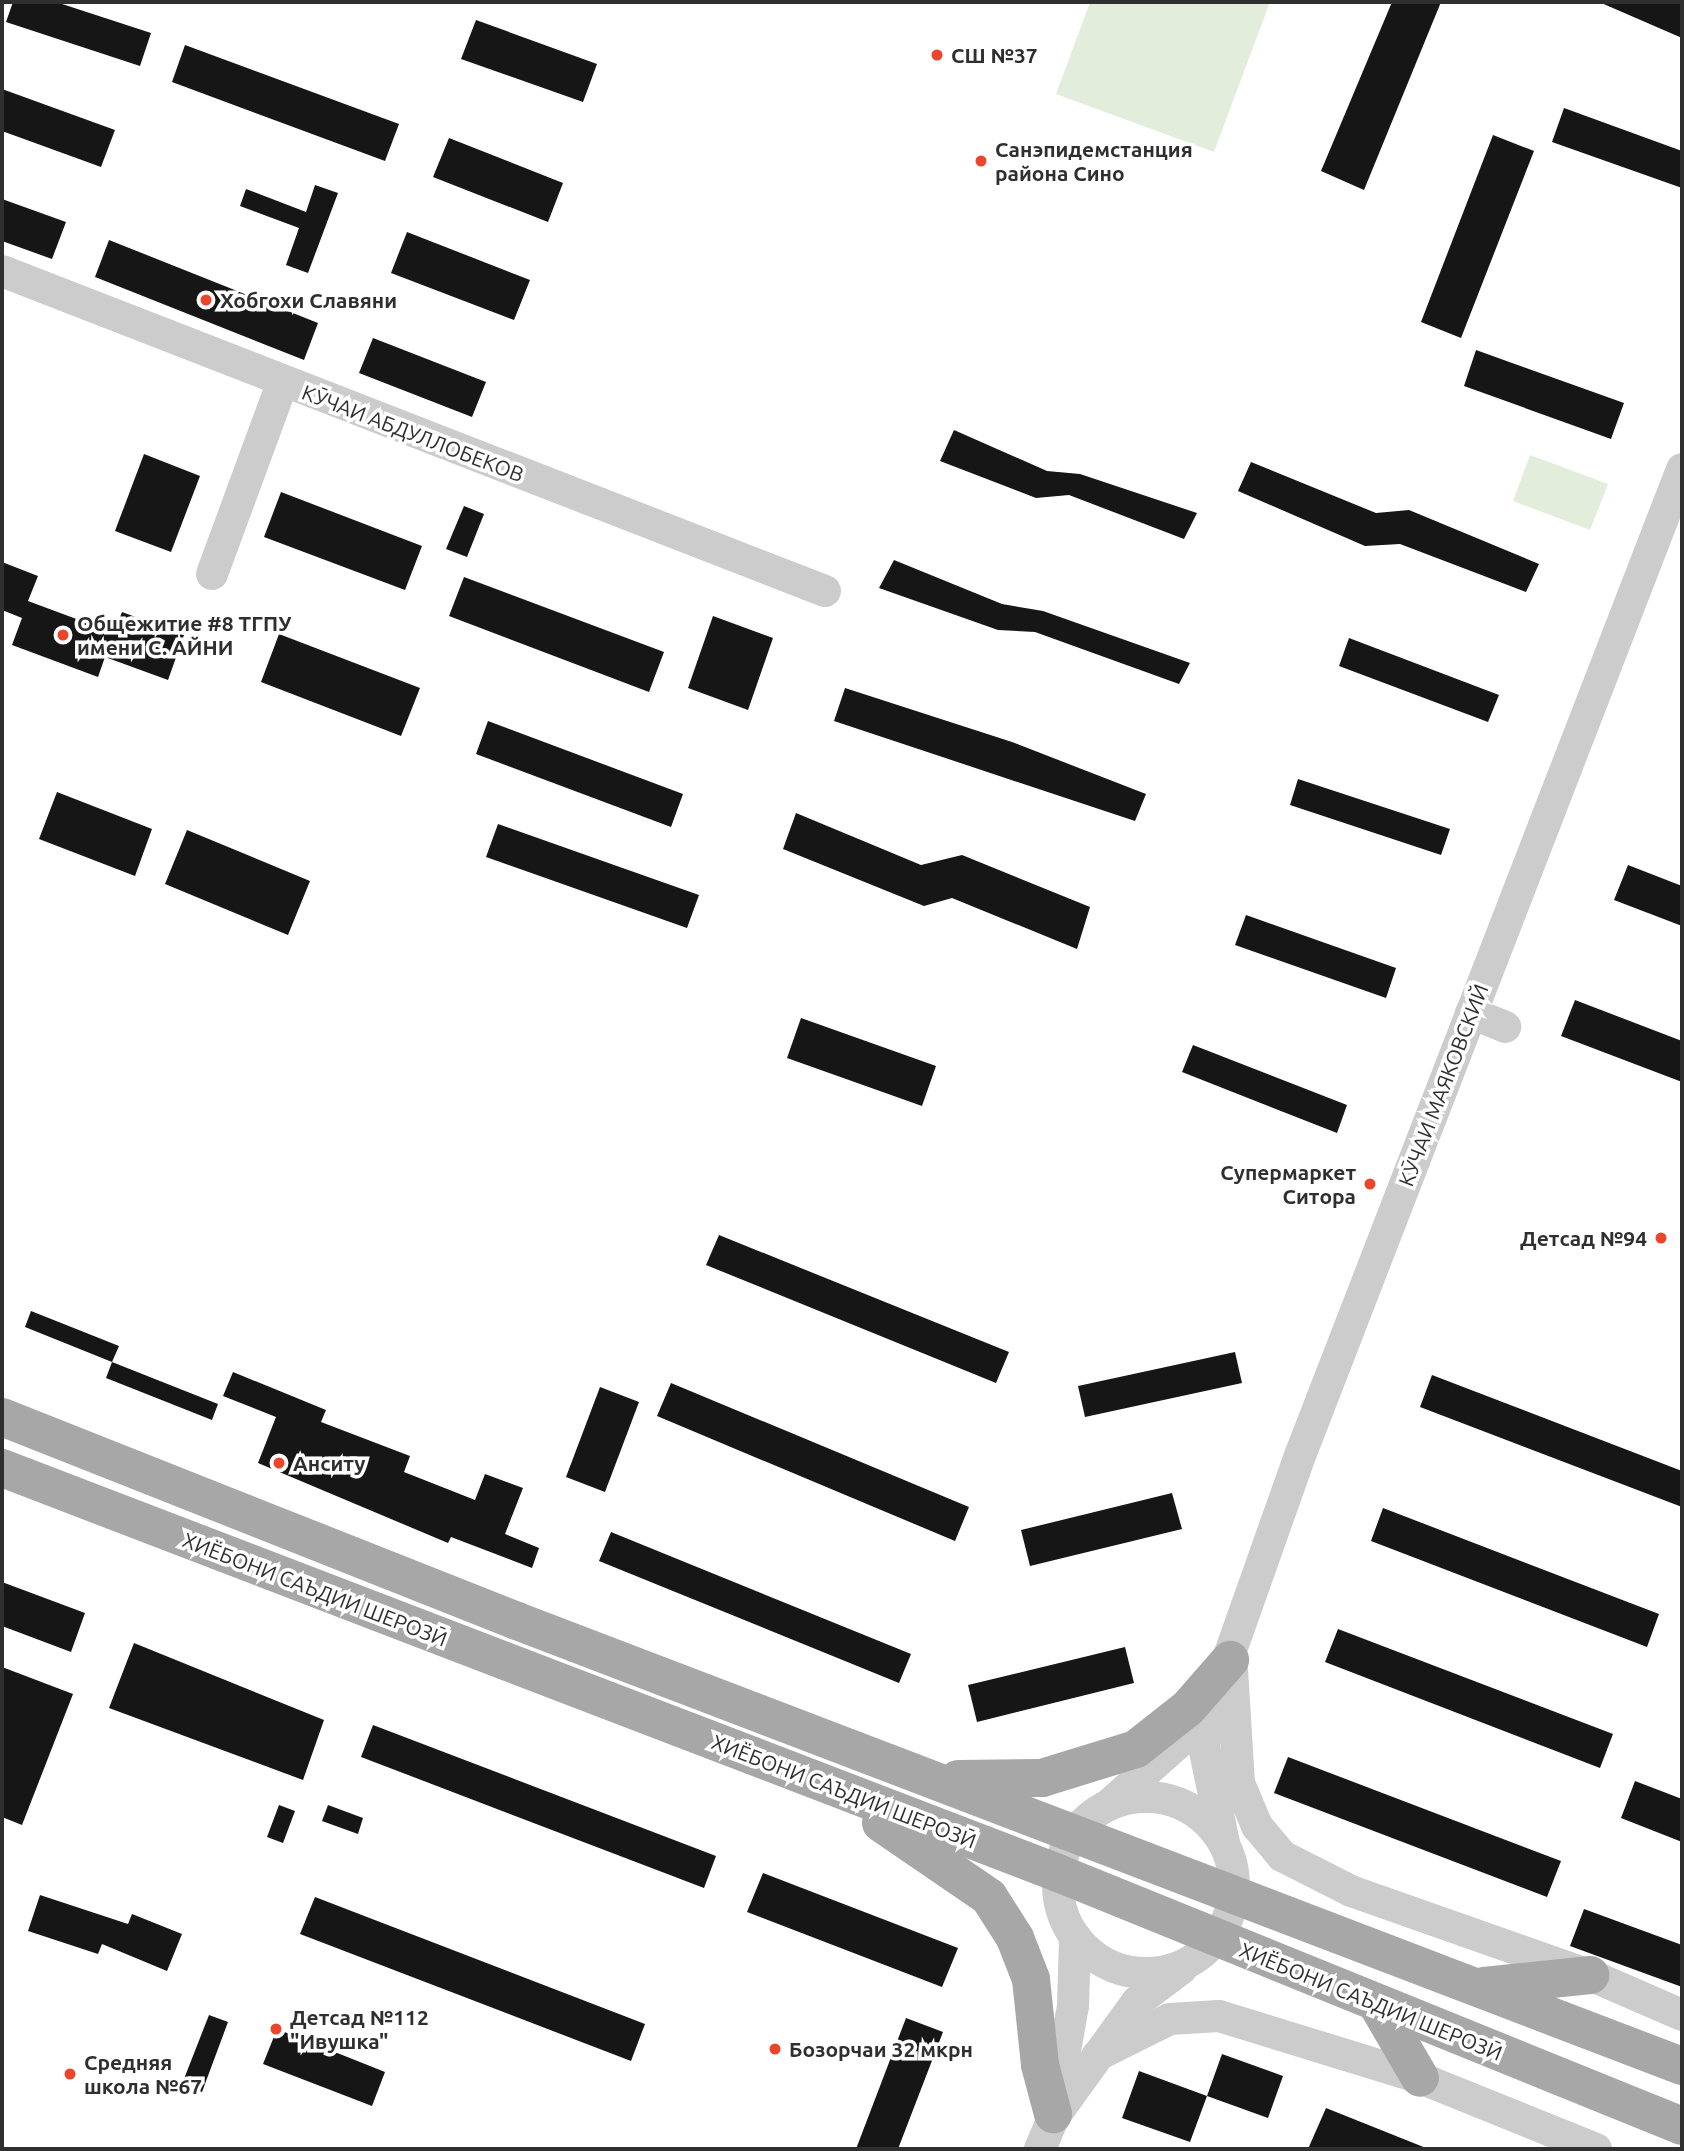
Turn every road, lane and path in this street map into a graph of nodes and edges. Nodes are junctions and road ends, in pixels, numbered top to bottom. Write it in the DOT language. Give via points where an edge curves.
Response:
graph roads {
  1 [pos="2,271"];
  2 [pos="282,384"];
  3 [pos="1682,469"];
  4 [pos="1673,520"];
  5 [pos="212,573"];
  6 [pos="825,592"];
  7 [pos="1471,1013"];
  8 [pos="1505,1027"];
  9 [pos="2,1417"];
  10 [pos="2,1468"];
  11 [pos="1230,1660"];
  12 [pos="1212,1704"];
  13 [pos="937,1780"];
  14 [pos="842,1790"];
  15 [pos="1110,1804"];
  16 [pos="1075,1832"];
  17 [pos="1224,1843"];
  18 [pos="1058,1873"];
  19 [pos="1234,1895"];
  20 [pos="1075,1937"];
  21 [pos="1204,1949"];
  22 [pos="1590,1975"];
  23 [pos="1479,1986"];
  24 [pos="1378,2006"];
  25 [pos="1682,2015"];
  26 [pos="1098,2056"];
  27 [pos="1682,2066"];
  28 [pos="1420,2078"];
  29 [pos="1682,2126"];
  30 [pos="1049,2127"];
  31 [pos="1596,2149"];
  1 -- 2 [label="street, КӮЧАИ АБДУЛЛОБЕКОВ"];
  2 -- 5 [label="street"];
  2 -- 6 [label="street, КӮЧАИ АБДУЛЛОБЕКОВ"];
  3 -- 4 [label="street, КӮЧАИ МАЯКОВСКИЙ"];
  4 -- 7 [label="street, КӮЧАИ МАЯКОВСКИЙ"];
  7 -- 8 [label="street"];
  7 -- 11 [label="street, КӮЧАИ МАЯКОВСКИЙ" via="1301,1453"];
  9 -- 13 [label="main road, ХИЁБОНИ САЪДИИ ШЕРОЗӢ"];
  10 -- 14 [label="main road, ХИЁБОНИ САЪДИИ ШЕРОЗӢ"];
  11 -- 12 [label="street, КӮЧАИ МАЯКОВСКИЙ"];
  11 -- 13 [label="main road" via="1188,1708 1136,1749 1042,1778"];
  11 -- 22 [label="street" via="1239,1783 1257,1826 1282,1856 1352,1891"];
  12 -- 15 [label="street, КӮЧАИ МАЯКОВСКИЙ" via="1187,1735"];
  12 -- 17 [label="street, КӮЧАИ МАЯКОВСКИЙ" via="1204,1746"];
  13 -- 16 [label="main road, ХИЁБОНИ САЪДИИ ШЕРОЗӢ"];
  14 -- 18 [label="main road, ХИЁБОНИ САЪДИИ ШЕРОЗӢ"];
  14 -- 30 [label="main road" via="989,1897 1015,1938 1031,1979"];
  15 -- 16 [label="street, КӮЧАИ МАЯКОВСКИЙ"];
  15 -- 17 [label="street" via="1162,1798 1187,1806"];
  16 -- 18 [label="street, КӮЧАИ МАЯКОВСКИЙ"];
  16 -- 19 [label="main road, ХИЁБОНИ САЪДИИ ШЕРОЗӢ"];
  17 -- 19 [label="street, КӮЧАИ МАЯКОВСКИЙ"];
  18 -- 20 [label="street" via="1064,1917"];
  18 -- 21 [label="main road, ХИЁБОНИ САЪДИИ ШЕРОЗӢ"];
  19 -- 21 [label="street"];
  19 -- 23 [label="main road, ХИЁБОНИ САЪДИИ ШЕРОЗӢ"];
  20 -- 21 [label="street" via="1115,1967 1166,1971"];
  20 -- 30 [label="street" via="1076,1985"];
  21 -- 24 [label="main road, ХИЁБОНИ САЪДИИ ШЕРОЗӢ"];
  21 -- 26 [label="street" via="1137,2002"];
  22 -- 23 [label="main road"];
  22 -- 25 [label="street"];
  23 -- 27 [label="main road, ХИЁБОНИ САЪДИИ ШЕРОЗӢ"];
  24 -- 28 [label="main road"];
  24 -- 29 [label="main road, ХИЁБОНИ САЪДИИ ШЕРОЗӢ"];
  26 -- 28 [label="street" via="1170,2019 1219,2016"];
  26 -- 30 [label="street"];
  28 -- 31 [label="street"];
}
